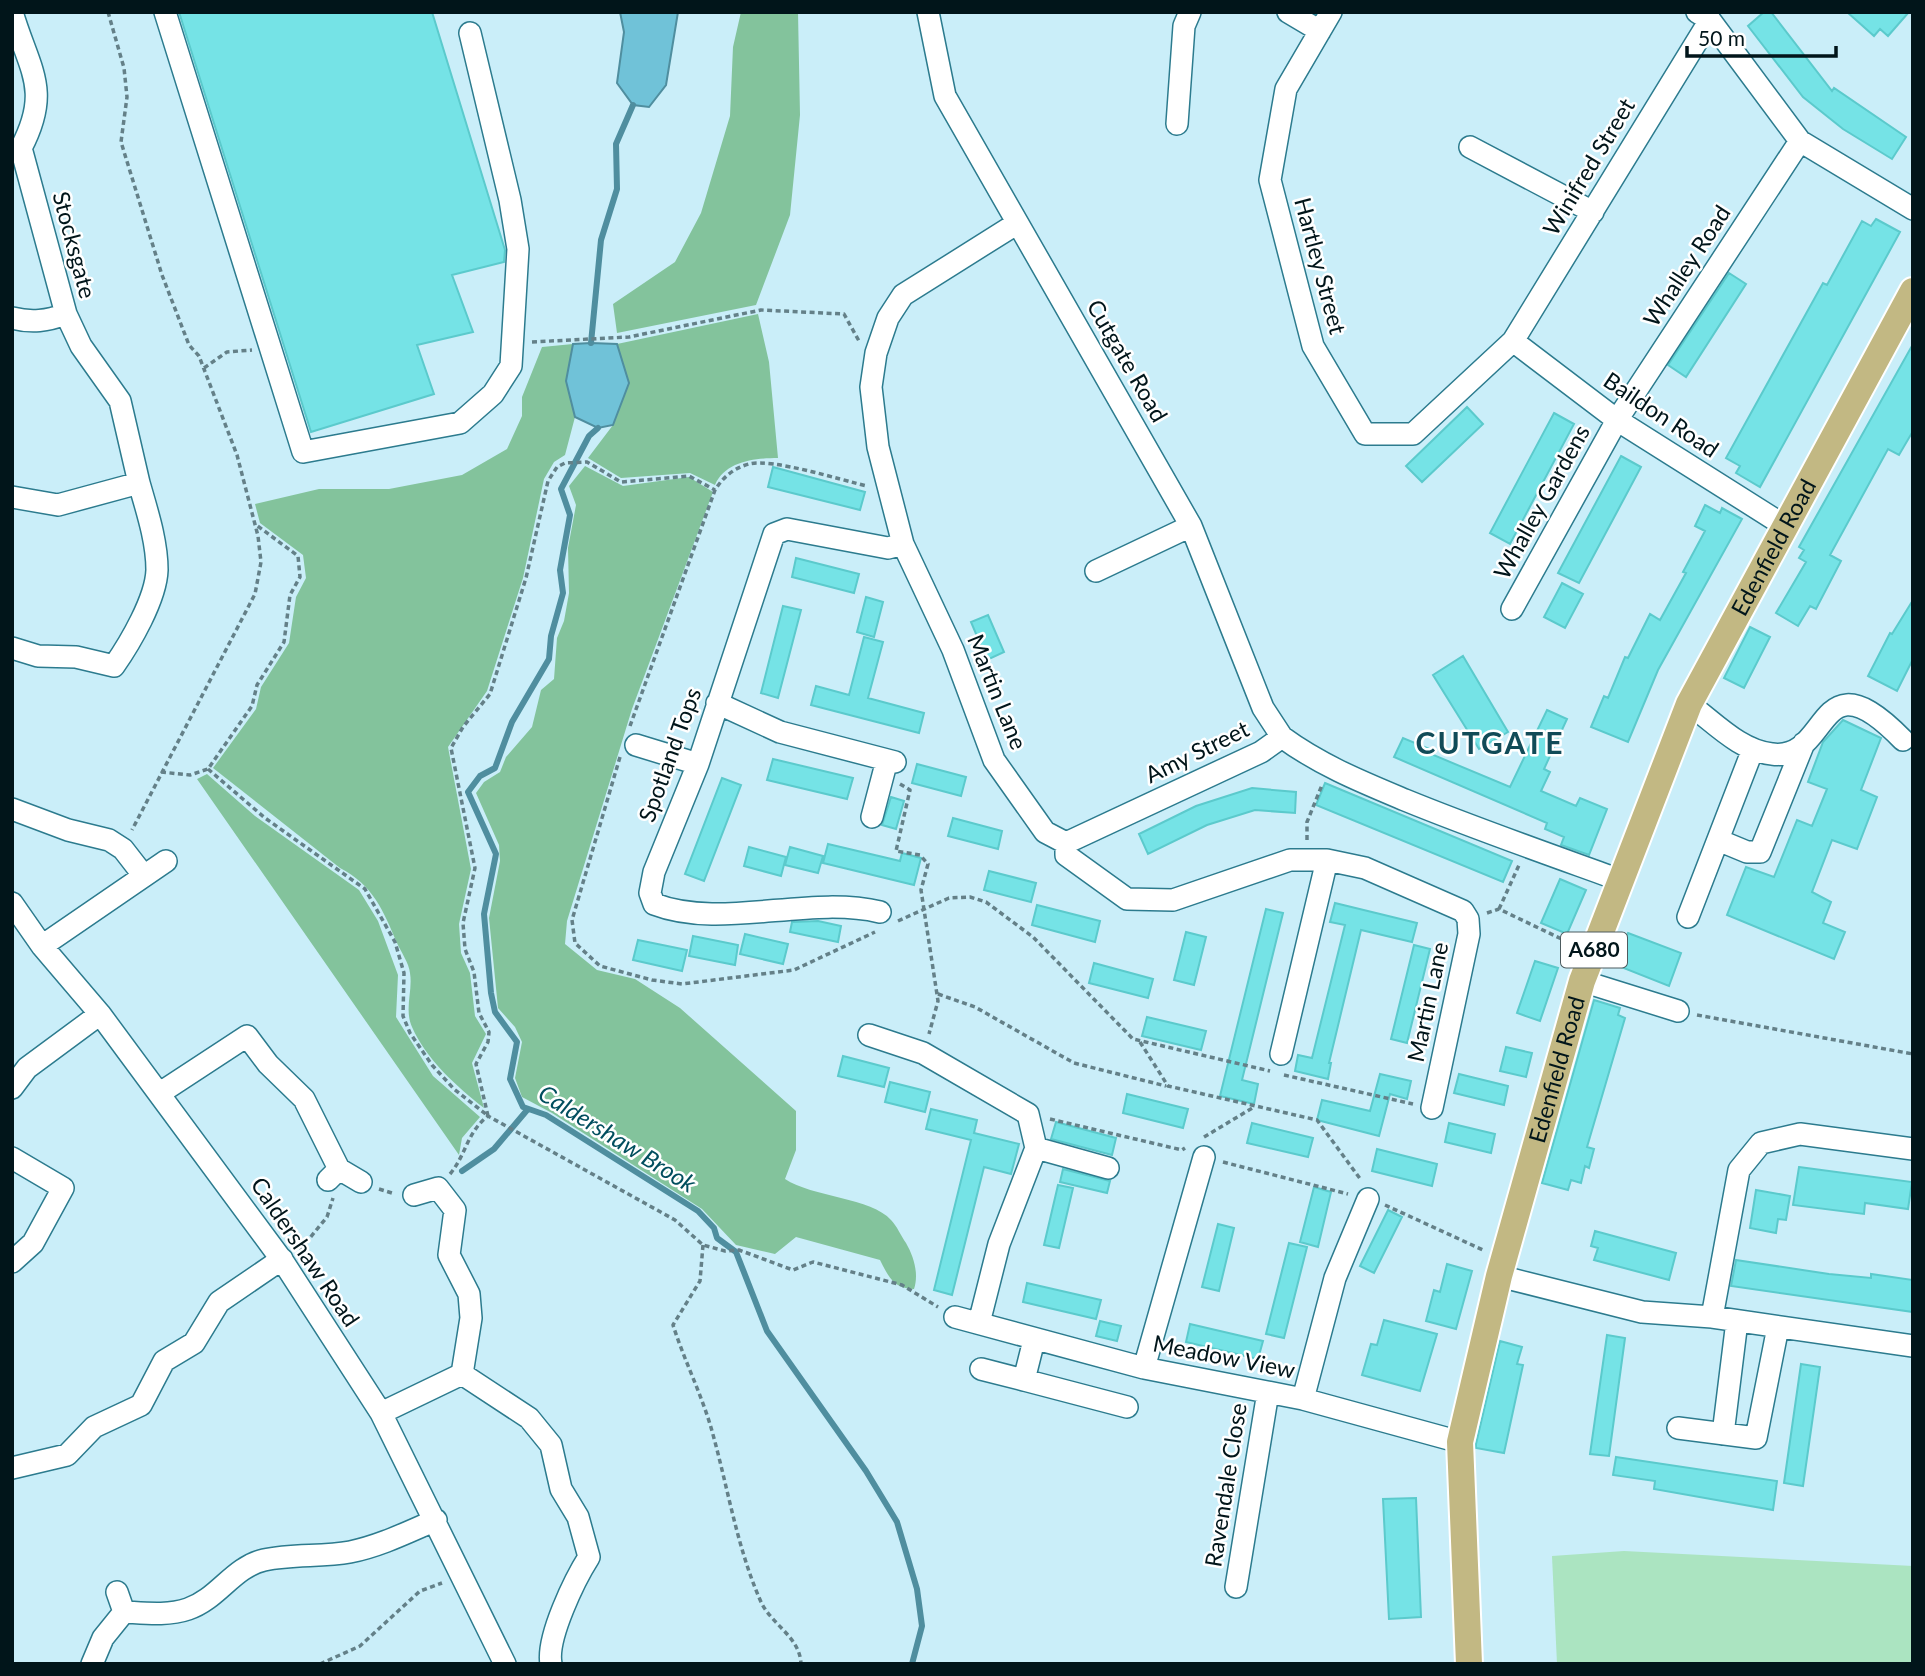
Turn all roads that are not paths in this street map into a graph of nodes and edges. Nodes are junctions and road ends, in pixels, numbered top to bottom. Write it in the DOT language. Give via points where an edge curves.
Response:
graph roads {
  1 [pos="12,12"];
  2 [pos="166,12"];
  3 [pos="928,12"];
  4 [pos="1190,12"];
  5 [pos="1288,12"];
  6 [pos="1331,12"];
  7 [pos="1704,16"];
  8 [pos="1320,31"];
  9 [pos="470,33"];
  10 [pos="1177,124"];
  11 [pos="1800,141"];
  12 [pos="1470,146"];
  13 [pos="16,148"];
  14 [pos="1913,209"];
  15 [pos="1593,212"];
  16 [pos="1016,224"];
  17 [pos="1913,291"];
  18 [pos="66,314"];
  19 [pos="12,318"];
  20 [pos="1513,341"];
  21 [pos="1617,420"];
  22 [pos="139,483"];
  23 [pos="12,497"];
  24 [pos="1191,526"];
  25 [pos="1785,526"];
  26 [pos="903,544"];
  27 [pos="1096,571"];
  28 [pos="1512,609"];
  29 [pos="12,648"];
  30 [pos="717,704"];
  31 [pos="1689,704"];
  32 [pos="1282,737"];
  33 [pos="1903,740"];
  34 [pos="629,742"];
  35 [pos="1804,743"];
  36 [pos="1753,749"];
  37 [pos="698,764"];
  38 [pos="17,816"];
  39 [pos="872,817"];
  40 [pos="1718,840"];
  41 [pos="1066,843"];
  42 [pos="1317,860"];
  43 [pos="166,861"];
  44 [pos="144,876"];
  45 [pos="1620,880"];
  46 [pos="12,903"];
  47 [pos="1688,917"];
  48 [pos="882,923"];
  49 [pos="42,946"];
  50 [pos="1582,981"];
  51 [pos="1678,1011"];
  52 [pos="100,1014"];
  53 [pos="869,1035"];
  54 [pos="1281,1055"];
  55 [pos="12,1088"];
  56 [pos="160,1093"];
  57 [pos="1432,1108"];
  58 [pos="1200,1146"];
  59 [pos="1036,1148"];
  60 [pos="1913,1149"];
  61 [pos="12,1158"];
  62 [pos="1108,1168"];
  63 [pos="361,1182"];
  64 [pos="1365,1190"];
  65 [pos="414,1195"];
  66 [pos="283,1261"];
  67 [pos="12,1262"];
  68 [pos="1501,1267"];
  69 [pos="955,1317"];
  70 [pos="1712,1317"];
  71 [pos="1737,1321"];
  72 [pos="979,1324"];
  73 [pos="1778,1327"];
  74 [pos="1034,1340"];
  75 [pos="1913,1346"];
  76 [pos="1144,1368"];
  77 [pos="981,1369"];
  78 [pos="462,1374"];
  79 [pos="1024,1380"];
  80 [pos="1268,1392"];
  81 [pos="1303,1399"];
  82 [pos="1127,1407"];
  83 [pos="381,1413"];
  84 [pos="1678,1428"];
  85 [pos="1723,1434"];
  86 [pos="1460,1443"];
  87 [pos="12,1468"];
  88 [pos="436,1520"];
  89 [pos="1236,1587"];
  90 [pos="92,1664"];
  91 [pos="505,1664"];
  92 [pos="551,1664"];
  93 [pos="1469,1664"];
  1 -- 13 [label="street, Stocksgate" via="38,96 32,127"];
  2 -- 9 [label="street" via="303,452 460,423 493,394 511,366 518,249"];
  3 -- 16 [label="street, Cutgate Road" via="945,96"];
  4 -- 10 [label="street" via="1184,26"];
  5 -- 8 [label="street"];
  6 -- 8 [label="street, Hartley Street"];
  7 -- 11 [label="street"];
  7 -- 15 [label="street, Winifred Street"];
  8 -- 20 [label="street, Hartley Street" via="1286,89 1270,180 1313,346 1365,434 1413,434"];
  11 -- 14 [label="street"];
  11 -- 21 [label="street, Whalley Road"];
  12 -- 15 [label="street"];
  13 -- 18 [label="street, Stocksgate"];
  15 -- 20 [label="street, Winifred Street"];
  16 -- 24 [label="street, Cutgate Road"];
  16 -- 26 [label="street, Martin Lane" via="903,295 888,318 871,387 878,447"];
  17 -- 25 [label="main road, Edenfield Road / A680"];
  18 -- 19 [label="street" via="48,321"];
  18 -- 22 [label="street, Stocksgate" via="81,346 121,401"];
  20 -- 21 [label="street, Baildon Road"];
  21 -- 25 [label="street, Baildon Road"];
  21 -- 28 [label="street, Whalley Gardens"];
  22 -- 23 [label="street" via="58,505"];
  22 -- 29 [label="street, Stocksgate" via="157,572 147,606 116,671 76,657 38,656"];
  24 -- 27 [label="street"];
  24 -- 32 [label="street, Cutgate Road" via="1263,708"];
  25 -- 31 [label="main road, Edenfield Road / A680"];
  26 -- 30 [label="street, Spotland Tops" via="888,548 787,529 774,534"];
  26 -- 41 [label="street, Martin Lane" via="953,650 994,760 1045,832"];
  30 -- 37 [label="street, Spotland Tops"];
  30 -- 39 [label="street" via="780,732 888,766"];
  31 -- 36 [label="street"];
  31 -- 45 [label="main road, Edenfield Road / A680"];
  32 -- 41 [label="street, Amy Street" via="1261,752"];
  32 -- 45 [label="street, Amy Street" via="1329,767 1453,819"];
  33 -- 35 [label="street" via="1863,706 1845,704 1833,710"];
  34 -- 37 [label="street"];
  35 -- 36 [label="street" via="1773,755"];
  35 -- 40 [label="street" via="1760,852 1747,852"];
  36 -- 40 [label="street"];
  37 -- 48 [label="street, Spotland Tops" via="654,872 650,892 654,904 689,914 850,905"];
  38 -- 44 [label="street" via="109,840 123,849"];
  40 -- 47 [label="street"];
  41 -- 42 [label="street, Martin Lane" via="1066,855 1127,899 1173,900 1290,860"];
  42 -- 54 [label="street"];
  42 -- 57 [label="street, Martin Lane" via="1365,868 1463,911 1468,919 1469,934"];
  43 -- 44 [label="street"];
  44 -- 49 [label="street"];
  45 -- 50 [label="main road, Edenfield Road / A680"];
  46 -- 49 [label="street, Caldershaw Road"];
  49 -- 52 [label="street, Caldershaw Road"];
  50 -- 51 [label="street"];
  50 -- 68 [label="main road, Edenfield Road / A680"];
  52 -- 55 [label="street" via="27,1068"];
  52 -- 56 [label="street, Caldershaw Road"];
  53 -- 59 [label="street" via="923,1053 1028,1114"];
  56 -- 63 [label="street" via="243,1030 268,1064 304,1099 334,1174"];
  56 -- 66 [label="street, Caldershaw Road"];
  58 -- 76 [label="street"];
  59 -- 62 [label="street"];
  59 -- 72 [label="street" via="999,1244"];
  60 -- 70 [label="street" via="1800,1134 1761,1143 1739,1170"];
  61 -- 67 [label="street" via="71,1192 33,1243"];
  64 -- 81 [label="street" via="1335,1278"];
  65 -- 78 [label="street" via="438,1188 455,1210 449,1255 469,1294 471,1318"];
  66 -- 83 [label="street, Caldershaw Road"];
  66 -- 87 [label="street" via="219,1302 194,1343 164,1361 141,1405 94,1427 67,1455"];
  68 -- 70 [label="street" via="1642,1312"];
  68 -- 86 [label="main road, Edenfield Road / A680"];
  69 -- 72 [label="street, Meadow View"];
  70 -- 71 [label="street"];
  71 -- 73 [label="street"];
  71 -- 85 [label="street"];
  72 -- 74 [label="street, Meadow View"];
  73 -- 75 [label="street"];
  73 -- 85 [label="street" via="1756,1438"];
  74 -- 76 [label="street, Meadow View"];
  74 -- 79 [label="street"];
  76 -- 80 [label="street, Meadow View"];
  77 -- 79 [label="street"];
  78 -- 83 [label="street"];
  78 -- 92 [label="street" via="529,1418 551,1445 561,1489 578,1517 589,1557 561,1620 549,1655"];
  79 -- 82 [label="street"];
  80 -- 81 [label="street, Meadow View"];
  80 -- 89 [label="street, Ravendale Close"];
  81 -- 86 [label="street, Meadow View" via="1345,1400"];
  83 -- 88 [label="street, Caldershaw Road"];
  84 -- 85 [label="street"];
  86 -- 93 [label="main road, Edenfield Road / A680"];
  88 -- 90 [label="street" via="350,1552 264,1560 244,1568 209,1598 188,1609 159,1614 120,1602"];
  88 -- 91 [label="street, Caldershaw Road"];
}
